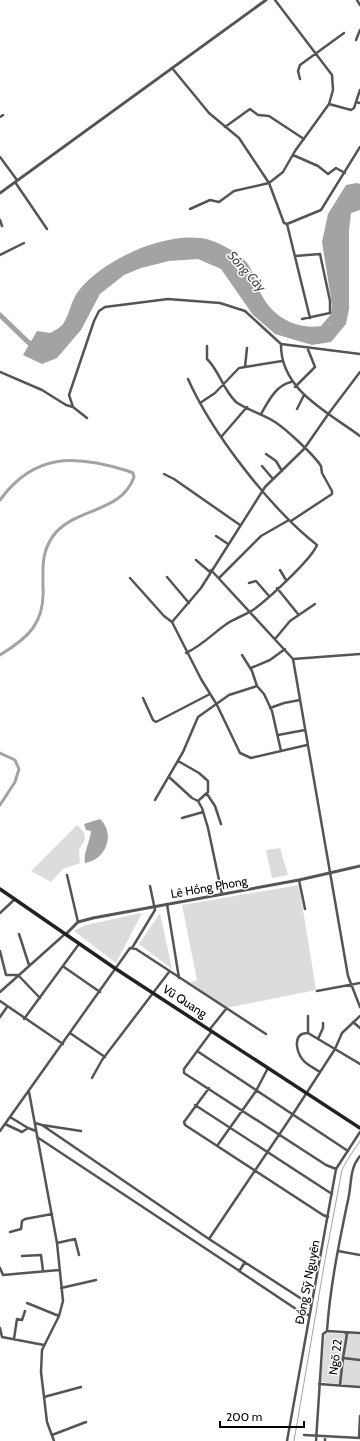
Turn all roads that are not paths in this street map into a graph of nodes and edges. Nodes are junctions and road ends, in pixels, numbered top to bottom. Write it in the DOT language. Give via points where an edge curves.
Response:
graph roads {
  1 [pos="266,0"];
  2 [pos="275,0"];
  3 [pos="360,30"];
  4 [pos="344,32"];
  5 [pos="356,40"];
  6 [pos="316,53"];
  7 [pos="172,67"];
  8 [pos="300,79"];
  9 [pos="360,90"];
  10 [pos="356,102"];
  11 [pos="360,103"];
  12 [pos="329,104"];
  13 [pos="3,115"];
  14 [pos="0,117"];
  15 [pos="225,127"];
  16 [pos="304,138"];
  17 [pos="360,147"];
  18 [pos="293,155"];
  19 [pos="0,157"];
  20 [pos="345,173"];
  21 [pos="16,181"];
  22 [pos="269,183"];
  23 [pos="0,192"];
  24 [pos="190,209"];
  25 [pos="0,220"];
  26 [pos="287,224"];
  27 [pos="2,226"];
  28 [pos="47,229"];
  29 [pos="24,244"];
  30 [pos="0,255"];
  31 [pos="294,256"];
  32 [pos="310,318"];
  33 [pos="302,320"];
  34 [pos="280,344"];
  35 [pos="207,346"];
  36 [pos="247,348"];
  37 [pos="308,348"];
  38 [pos="360,354"];
  39 [pos="282,361"];
  40 [pos="245,367"];
  41 [pos="0,372"];
  42 [pos="360,372"];
  43 [pos="188,379"];
  44 [pos="291,382"];
  45 [pos="222,384"];
  46 [pos="295,387"];
  47 [pos="304,395"];
  48 [pos="200,403"];
  49 [pos="73,407"];
  50 [pos="248,407"];
  51 [pos="297,409"];
  52 [pos="329,413"];
  53 [pos="261,414"];
  54 [pos="87,418"];
  55 [pos="222,436"];
  56 [pos="360,436"];
  57 [pos="304,449"];
  58 [pos="266,454"];
  59 [pos="262,466"];
  60 [pos="282,471"];
  61 [pos="164,474"];
  62 [pos="273,479"];
  63 [pos="263,490"];
  64 [pos="290,520"];
  65 [pos="240,525"];
  66 [pos="216,536"];
  67 [pos="228,544"];
  68 [pos="196,560"];
  69 [pos="280,570"];
  70 [pos="210,571"];
  71 [pos="167,577"];
  72 [pos="130,578"];
  73 [pos="218,578"];
  74 [pos="286,580"];
  75 [pos="249,583"];
  76 [pos="277,588"];
  77 [pos="269,596"];
  78 [pos="189,603"];
  79 [pos="315,604"];
  80 [pos="249,612"];
  81 [pos="298,614"];
  82 [pos="172,622"];
  83 [pos="275,639"];
  84 [pos="285,649"];
  85 [pos="186,653"];
  86 [pos="360,654"];
  87 [pos="242,655"];
  88 [pos="293,658"];
  89 [pos="251,668"];
  90 [pos="257,686"];
  91 [pos="211,694"];
  92 [pos="143,698"];
  93 [pos="300,700"];
  94 [pos="217,705"];
  95 [pos="270,708"];
  96 [pos="305,730"];
  97 [pos="278,735"];
  98 [pos="307,745"];
  99 [pos="281,751"];
  100 [pos="178,761"];
  101 [pos="169,777"];
  102 [pos="207,794"];
  103 [pos="155,800"];
  104 [pos="198,801"];
  105 [pos="204,812"];
  106 [pos="182,818"];
  107 [pos="221,824"];
  108 [pos="360,866"];
  109 [pos="330,873"];
  110 [pos="67,874"];
  111 [pos="300,880"];
  112 [pos="150,886"];
  113 [pos="0,889"];
  114 [pos="222,894"];
  115 [pos="15,899"];
  116 [pos="167,904"];
  117 [pos="0,906"];
  118 [pos="155,906"];
  119 [pos="304,909"];
  120 [pos="4,910"];
  121 [pos="0,913"];
  122 [pos="78,922"];
  123 [pos="19,934"];
  124 [pos="66,934"];
  125 [pos="79,944"];
  126 [pos="133,948"];
  127 [pos="0,951"];
  128 [pos="1,962"];
  129 [pos="29,966"];
  130 [pos="64,966"];
  131 [pos="116,969"];
  132 [pos="169,972"];
  133 [pos="18,975"];
  134 [pos="180,978"];
  135 [pos="360,983"];
  136 [pos="350,984"];
  137 [pos="0,992"];
  138 [pos="100,992"];
  139 [pos="317,992"];
  140 [pos="153,993"];
  141 [pos="40,998"];
  142 [pos="0,1001"];
  143 [pos="8,1007"];
  144 [pos="360,1007"];
  145 [pos="226,1009"];
  146 [pos="308,1016"];
  147 [pos="360,1016"];
  148 [pos="0,1017"];
  149 [pos="24,1019"];
  150 [pos="353,1022"];
  151 [pos="323,1023"];
  152 [pos="360,1028"];
  153 [pos="211,1030"];
  154 [pos="70,1033"];
  155 [pos="308,1033"];
  156 [pos="266,1034"];
  157 [pos="318,1039"];
  158 [pos="63,1044"];
  159 [pos="335,1049"];
  160 [pos="197,1051"];
  161 [pos="105,1057"];
  162 [pos="360,1064"];
  163 [pos="268,1068"];
  164 [pos="320,1072"];
  165 [pos="92,1078"];
  166 [pos="209,1088"];
  167 [pos="29,1091"];
  168 [pos="256,1091"];
  169 [pos="306,1093"];
  170 [pos="195,1105"];
  171 [pos="243,1110"];
  172 [pos="293,1114"];
  173 [pos="10,1117"];
  174 [pos="35,1123"];
  175 [pos="5,1124"];
  176 [pos="42,1125"];
  177 [pos="28,1128"];
  178 [pos="229,1128"];
  179 [pos="360,1128"];
  180 [pos="36,1130"];
  181 [pos="0,1131"];
  182 [pos="81,1131"];
  183 [pos="360,1132"];
  184 [pos="280,1134"];
  185 [pos="37,1137"];
  186 [pos="218,1146"];
  187 [pos="268,1151"];
  188 [pos="348,1151"];
  189 [pos="360,1156"];
  190 [pos="336,1169"];
  191 [pos="255,1171"];
  192 [pos="332,1194"];
  193 [pos="52,1214"];
  194 [pos="328,1217"];
  195 [pos="10,1232"];
  196 [pos="209,1239"];
  197 [pos="57,1243"];
  198 [pos="338,1252"];
  199 [pos="79,1255"];
  200 [pos="360,1255"];
  201 [pos="22,1256"];
  202 [pos="245,1262"];
  203 [pos="0,1268"];
  204 [pos="59,1270"];
  205 [pos="239,1270"];
  206 [pos="43,1271"];
  207 [pos="96,1280"];
  208 [pos="61,1288"];
  209 [pos="27,1303"];
  210 [pos="311,1305"];
  211 [pos="25,1311"];
  212 [pos="309,1315"];
  213 [pos="59,1316"];
  214 [pos="0,1328"];
  215 [pos="326,1332"];
  216 [pos="345,1332"];
  217 [pos="360,1333"];
  218 [pos="14,1339"];
  219 [pos="44,1345"];
  220 [pos="343,1358"];
  221 [pos="360,1360"];
  222 [pos="319,1384"];
  223 [pos="340,1385"];
  224 [pos="360,1386"];
  225 [pos="80,1387"];
  226 [pos="44,1397"];
  227 [pos="360,1416"];
  228 [pos="86,1422"];
  229 [pos="52,1435"];
  230 [pos="304,1435"];
  231 [pos="316,1436"];
  232 [pos="325,1436"];
  233 [pos="359,1438"];
  234 [pos="54,1441"];
  235 [pos="287,1441"];
  236 [pos="316,1441"];
  237 [pos="325,1441"];
  1 -- 7 [label="street"];
  2 -- 6 [label="street"];
  3 -- 5 [label="street"];
  4 -- 6 [label="street"];
  6 -- 8 [label="street" via="299,66"];
  6 -- 12 [label="street" via="333,78"];
  7 -- 15 [label="street" via="209,113"];
  7 -- 21 [label="street"];
  9 -- 10 [label="street"];
  10 -- 11 [label="street"];
  10 -- 12 [label="street" via="351,110"];
  12 -- 16 [label="street"];
  13 -- 14 [label="street"];
  15 -- 16 [label="street" via="250,109 258,115 268,116"];
  15 -- 22 [label="street" via="239,138"];
  16 -- 18 [label="street"];
  17 -- 20 [label="street"];
  18 -- 20 [label="street" via="318,166 328,174 336,168"];
  18 -- 22 [label="street" via="285,170"];
  19 -- 21 [label="street"];
  20 -- 26 [label="street" via="321,210"];
  21 -- 23 [label="street"];
  21 -- 28 [label="street"];
  22 -- 24 [label="street" via="242,188 231,192 219,202 210,200"];
  22 -- 26 [label="street" via="284,223"];
  25 -- 27 [label="street"];
  26 -- 31 [label="street"];
  29 -- 30 [label="street"];
  31 -- 32 [label="street"];
  31 -- 32 [label="street" via="318,253 321,256 331,311"];
  32 -- 33 [label="street"];
  34 -- 37 [label="street"];
  34 -- 39 [label="street"];
  34 -- 49 [label="street" via="245,312 220,302 168,299 105,307 99,311 94,321 70,393 69,399"];
  35 -- 45 [label="street" via="207,359 212,363"];
  36 -- 40 [label="street"];
  37 -- 38 [label="street"];
  37 -- 46 [label="street" via="315,367"];
  39 -- 40 [label="street"];
  39 -- 44 [label="street"];
  40 -- 45 [label="street" via="236,370"];
  41 -- 49 [label="street"];
  42 -- 52 [label="street"];
  43 -- 48 [label="street"];
  44 -- 46 [label="street"];
  44 -- 53 [label="street" via="284,384 274,394"];
  45 -- 48 [label="street"];
  45 -- 50 [label="street" via="237,402"];
  46 -- 47 [label="street"];
  47 -- 51 [label="street"];
  47 -- 52 [label="street"];
  48 -- 55 [label="street"];
  49 -- 54 [label="street"];
  50 -- 53 [label="street"];
  50 -- 55 [label="street"];
  52 -- 56 [label="street"];
  52 -- 57 [label="street"];
  53 -- 57 [label="street" via="288,432"];
  55 -- 63 [label="street"];
  57 -- 60 [label="street"];
  57 -- 64 [label="street" via="320,465 333,493"];
  58 -- 60 [label="street" via="276,461"];
  59 -- 62 [label="street"];
  60 -- 62 [label="street"];
  61 -- 65 [label="street" via="174,478"];
  62 -- 63 [label="street"];
  63 -- 64 [label="street"];
  63 -- 65 [label="street"];
  64 -- 73 [label="street" via="262,536"];
  64 -- 74 [label="street" via="317,545"];
  65 -- 67 [label="street"];
  66 -- 67 [label="street"];
  67 -- 70 [label="street"];
  68 -- 70 [label="street"];
  69 -- 74 [label="street"];
  70 -- 73 [label="street"];
  70 -- 78 [label="street"];
  71 -- 78 [label="street"];
  72 -- 82 [label="street"];
  73 -- 80 [label="street"];
  74 -- 76 [label="street"];
  75 -- 77 [label="street" via="256,581"];
  76 -- 77 [label="street"];
  76 -- 81 [label="street"];
  77 -- 80 [label="street"];
  78 -- 82 [label="street"];
  79 -- 81 [label="street"];
  80 -- 83 [label="street"];
  80 -- 85 [label="street"];
  81 -- 83 [label="street"];
  82 -- 85 [label="street"];
  83 -- 84 [label="street"];
  84 -- 88 [label="street"];
  84 -- 89 [label="street" via="270,660"];
  85 -- 91 [label="street" via="200,680"];
  86 -- 88 [label="street"];
  87 -- 89 [label="street"];
  88 -- 93 [label="street"];
  89 -- 90 [label="street"];
  90 -- 94 [label="street" via="231,695"];
  90 -- 95 [label="street"];
  91 -- 92 [label="street" via="158,722 153,720"];
  91 -- 94 [label="street"];
  93 -- 95 [label="street"];
  93 -- 96 [label="street"];
  94 -- 99 [label="street" via="237,748 244,756 251,758"];
  94 -- 100 [label="street" via="197,719"];
  95 -- 97 [label="street"];
  96 -- 97 [label="street"];
  96 -- 98 [label="street"];
  97 -- 99 [label="street"];
  98 -- 99 [label="street"];
  98 -- 109 [label="street"];
  100 -- 101 [label="street"];
  100 -- 102 [label="street" via="206,778 209,789"];
  101 -- 103 [label="street"];
  101 -- 104 [label="street"];
  102 -- 104 [label="street"];
  102 -- 107 [label="street" via="215,806"];
  104 -- 105 [label="street"];
  105 -- 106 [label="street"];
  105 -- 114 [label="street"];
  108 -- 109 [label="street, Lê Hồng Phong"];
  109 -- 111 [label="street, Lê Hồng Phong"];
  109 -- 136 [label="street"];
  110 -- 122 [label="street"];
  111 -- 114 [label="street, Lê Hồng Phong"];
  111 -- 119 [label="street"];
  112 -- 118 [label="street"];
  113 -- 115 [label="main road, Vũ Quang"];
  114 -- 116 [label="street, Lê Hồng Phong"];
  115 -- 120 [label="street"];
  115 -- 124 [label="main road, Vũ Quang"];
  116 -- 118 [label="street, Lê Hồng Phong"];
  116 -- 134 [label="street"];
  117 -- 120 [label="street"];
  118 -- 122 [label="street, Lê Hồng Phong"];
  118 -- 126 [label="street"];
  120 -- 121 [label="street"];
  122 -- 124 [label="street"];
  123 -- 129 [label="street"];
  124 -- 125 [label="main road, Vũ Quang"];
  124 -- 129 [label="street"];
  125 -- 130 [label="street"];
  125 -- 131 [label="main road, Vũ Quang"];
  126 -- 131 [label="street" via="130,948"];
  126 -- 132 [label="street"];
  127 -- 128 [label="street"];
  128 -- 133 [label="street" via="6,975"];
  129 -- 133 [label="street"];
  130 -- 138 [label="street"];
  130 -- 141 [label="street"];
  131 -- 138 [label="street"];
  131 -- 140 [label="main road, Vũ Quang"];
  132 -- 134 [label="street"];
  132 -- 140 [label="street"];
  133 -- 137 [label="street"];
  133 -- 141 [label="street"];
  134 -- 145 [label="street"];
  135 -- 136 [label="street"];
  136 -- 139 [label="street"];
  136 -- 144 [label="street"];
  138 -- 154 [label="street"];
  140 -- 153 [label="main road, Vũ Quang"];
  140 -- 161 [label="street"];
  141 -- 149 [label="street"];
  142 -- 143 [label="street"];
  143 -- 148 [label="street"];
  143 -- 149 [label="street"];
  145 -- 153 [label="street"];
  145 -- 156 [label="street"];
  146 -- 155 [label="street"];
  147 -- 150 [label="street"];
  149 -- 158 [label="street"];
  150 -- 152 [label="street"];
  150 -- 159 [label="street" via="342,1034"];
  151 -- 157 [label="street"];
  153 -- 160 [label="street"];
  153 -- 163 [label="main road, Vũ Quang"];
  154 -- 158 [label="street"];
  154 -- 161 [label="street"];
  155 -- 157 [label="street"];
  155 -- 164 [label="street" via="304,1033 296,1043 303,1059"];
  157 -- 159 [label="street"];
  158 -- 167 [label="street"];
  159 -- 162 [label="street"];
  159 -- 164 [label="street"];
  160 -- 166 [label="street" via="184,1072"];
  160 -- 168 [label="street"];
  161 -- 165 [label="street"];
  163 -- 168 [label="street"];
  163 -- 169 [label="main road, Vũ Quang"];
  164 -- 169 [label="street"];
  166 -- 170 [label="street"];
  166 -- 171 [label="street"];
  167 -- 173 [label="street"];
  167 -- 174 [label="street"];
  168 -- 171 [label="street"];
  168 -- 172 [label="street"];
  169 -- 172 [label="street"];
  169 -- 179 [label="main road, Vũ Quang"];
  170 -- 178 [label="street"];
  170 -- 186 [label="street" via="184,1122 185,1125"];
  171 -- 178 [label="street"];
  171 -- 184 [label="street"];
  172 -- 184 [label="street"];
  172 -- 188 [label="street"];
  173 -- 175 [label="street"];
  173 -- 177 [label="street"];
  174 -- 176 [label="street"];
  174 -- 180 [label="street"];
  175 -- 177 [label="street" via="22,1132"];
  175 -- 181 [label="street"];
  176 -- 182 [label="street"];
  176 -- 196 [label="street"];
  177 -- 180 [label="street"];
  178 -- 186 [label="street"];
  178 -- 187 [label="street"];
  180 -- 185 [label="street"];
  183 -- 188 [label="street, Đồng Sỹ Nguyên"];
  184 -- 187 [label="street"];
  184 -- 190 [label="street"];
  185 -- 193 [label="street"];
  185 -- 205 [label="street"];
  186 -- 191 [label="street"];
  187 -- 191 [label="street"];
  187 -- 192 [label="street"];
  188 -- 190 [label="street, Đồng Sỹ Nguyên"];
  189 -- 198 [label="street" via="352,1170"];
  190 -- 192 [label="street, Đồng Sỹ Nguyên"];
  191 -- 194 [label="street"];
  191 -- 196 [label="street"];
  192 -- 194 [label="street, Đồng Sỹ Nguyên"];
  193 -- 195 [label="street" via="25,1219 22,1221 21,1229"];
  193 -- 197 [label="street"];
  194 -- 210 [label="street, Đồng Sỹ Nguyên"];
  196 -- 202 [label="street"];
  197 -- 199 [label="street" via="75,1239"];
  197 -- 204 [label="street"];
  198 -- 200 [label="street"];
  198 -- 215 [label="street"];
  201 -- 206 [label="street" via="41,1255"];
  202 -- 205 [label="street"];
  202 -- 210 [label="street"];
  203 -- 206 [label="street" via="5,1275"];
  204 -- 206 [label="street"];
  204 -- 208 [label="street"];
  205 -- 212 [label="street" via="302,1313"];
  207 -- 208 [label="street"];
  208 -- 213 [label="street" via="63,1301"];
  209 -- 213 [label="street"];
  210 -- 212 [label="street, Đồng Sỹ Nguyên"];
  211 -- 218 [label="street" via="22,1320 17,1319"];
  212 -- 235 [label="street, Đồng Sỹ Nguyên"];
  213 -- 219 [label="street"];
  214 -- 218 [label="street" via="2,1337"];
  215 -- 216 [label="street"];
  215 -- 222 [label="street" via="323,1337"];
  216 -- 217 [label="street"];
  216 -- 220 [label="street, Ngõ 22" via="347,1334"];
  218 -- 219 [label="street"];
  219 -- 226 [label="street" via="41,1372"];
  220 -- 221 [label="street"];
  220 -- 223 [label="street, Ngõ 22"];
  222 -- 223 [label="street"];
  222 -- 231 [label="street"];
  223 -- 224 [label="street"];
  225 -- 226 [label="street"];
  226 -- 229 [label="street" via="47,1422"];
  227 -- 233 [label="street"];
  228 -- 229 [label="street"];
  229 -- 234 [label="street"];
  230 -- 231 [label="street"];
  231 -- 232 [label="street"];
  231 -- 236 [label="street"];
  232 -- 233 [label="street"];
  232 -- 237 [label="street"];
}
